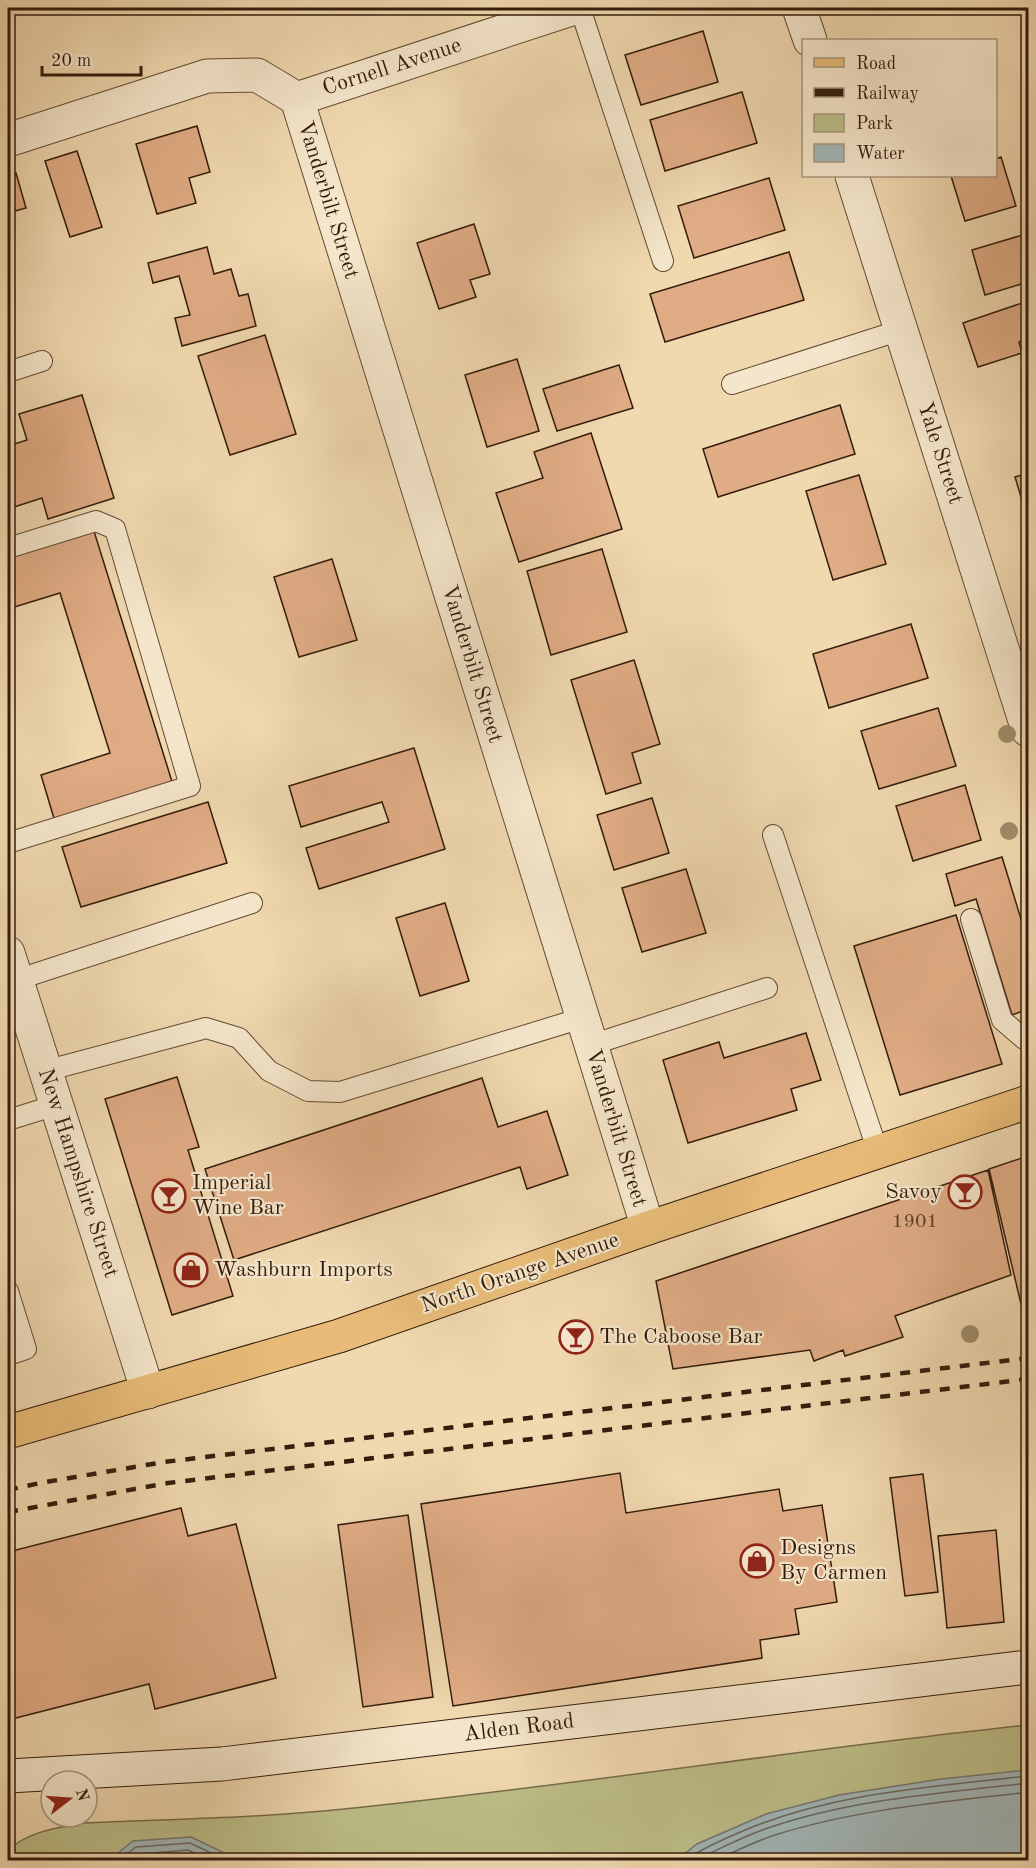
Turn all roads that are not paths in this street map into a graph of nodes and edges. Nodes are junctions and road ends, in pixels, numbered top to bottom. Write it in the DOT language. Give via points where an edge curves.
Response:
graph roads {
  1 [pos="574,8"];
  2 [pos="580,8"];
  3 [pos="799,8"];
  4 [pos="810,39"];
  5 [pos="297,99"];
  6 [pos="8,140"];
  7 [pos="852,177"];
  8 [pos="663,261"];
  9 [pos="901,330"];
  10 [pos="42,361"];
  11 [pos="8,372"];
  12 [pos="732,384"];
  13 [pos="8,548"];
  14 [pos="1029,730"];
  15 [pos="773,835"];
  16 [pos="8,843"];
  17 [pos="252,903"];
  18 [pos="971,918"];
  19 [pos="12,966"];
  20 [pos="766,988"];
  21 [pos="587,1032"];
  22 [pos="1027,1043"];
  23 [pos="45,1071"];
  24 [pos="1029,1102"];
  25 [pos="56,1105"];
  26 [pos="8,1120"];
  27 [pos="878,1152"];
  28 [pos="648,1228"];
  29 [pos="8,1291"];
  30 [pos="8,1355"];
  31 [pos="148,1392"];
  32 [pos="8,1432"];
  33 [pos="1029,1667"];
  34 [pos="8,1776"];
  1 -- 5 [label="street, Cornell Avenue"];
  2 -- 8 [label="lane"];
  3 -- 4 [label="street"];
  5 -- 6 [label="street, Cornell Avenue" via="257,75 207,76"];
  5 -- 21 [label="street, Vanderbilt Street"];
  7 -- 9 [label="street, Yale Street"];
  9 -- 12 [label="lane"];
  9 -- 14 [label="street, Yale Street"];
  10 -- 11 [label="lane"];
  13 -- 16 [label="lane" via="96,521 115,529 190,786"];
  15 -- 27 [label="lane"];
  17 -- 19 [label="lane"];
  18 -- 22 [label="lane" via="1002,1020"];
  19 -- 23 [label="street, New Hampshire Street"];
  20 -- 21 [label="lane"];
  21 -- 23 [label="lane" via="340,1092 308,1091 269,1071 239,1038 206,1028"];
  21 -- 28 [label="street, Vanderbilt Street"];
  23 -- 25 [label="street, New Hampshire Street"];
  24 -- 27 [label="main road, North Orange Avenue"];
  25 -- 26 [label="lane"];
  25 -- 31 [label="street, New Hampshire Street"];
  27 -- 28 [label="main road, North Orange Avenue"];
  28 -- 31 [label="main road, North Orange Avenue" via="339,1336"];
  29 -- 30 [label="lane" via="26,1349"];
  31 -- 32 [label="main road, North Orange Avenue"];
  33 -- 34 [label="street, Alden Road" via="222,1764"];
}
